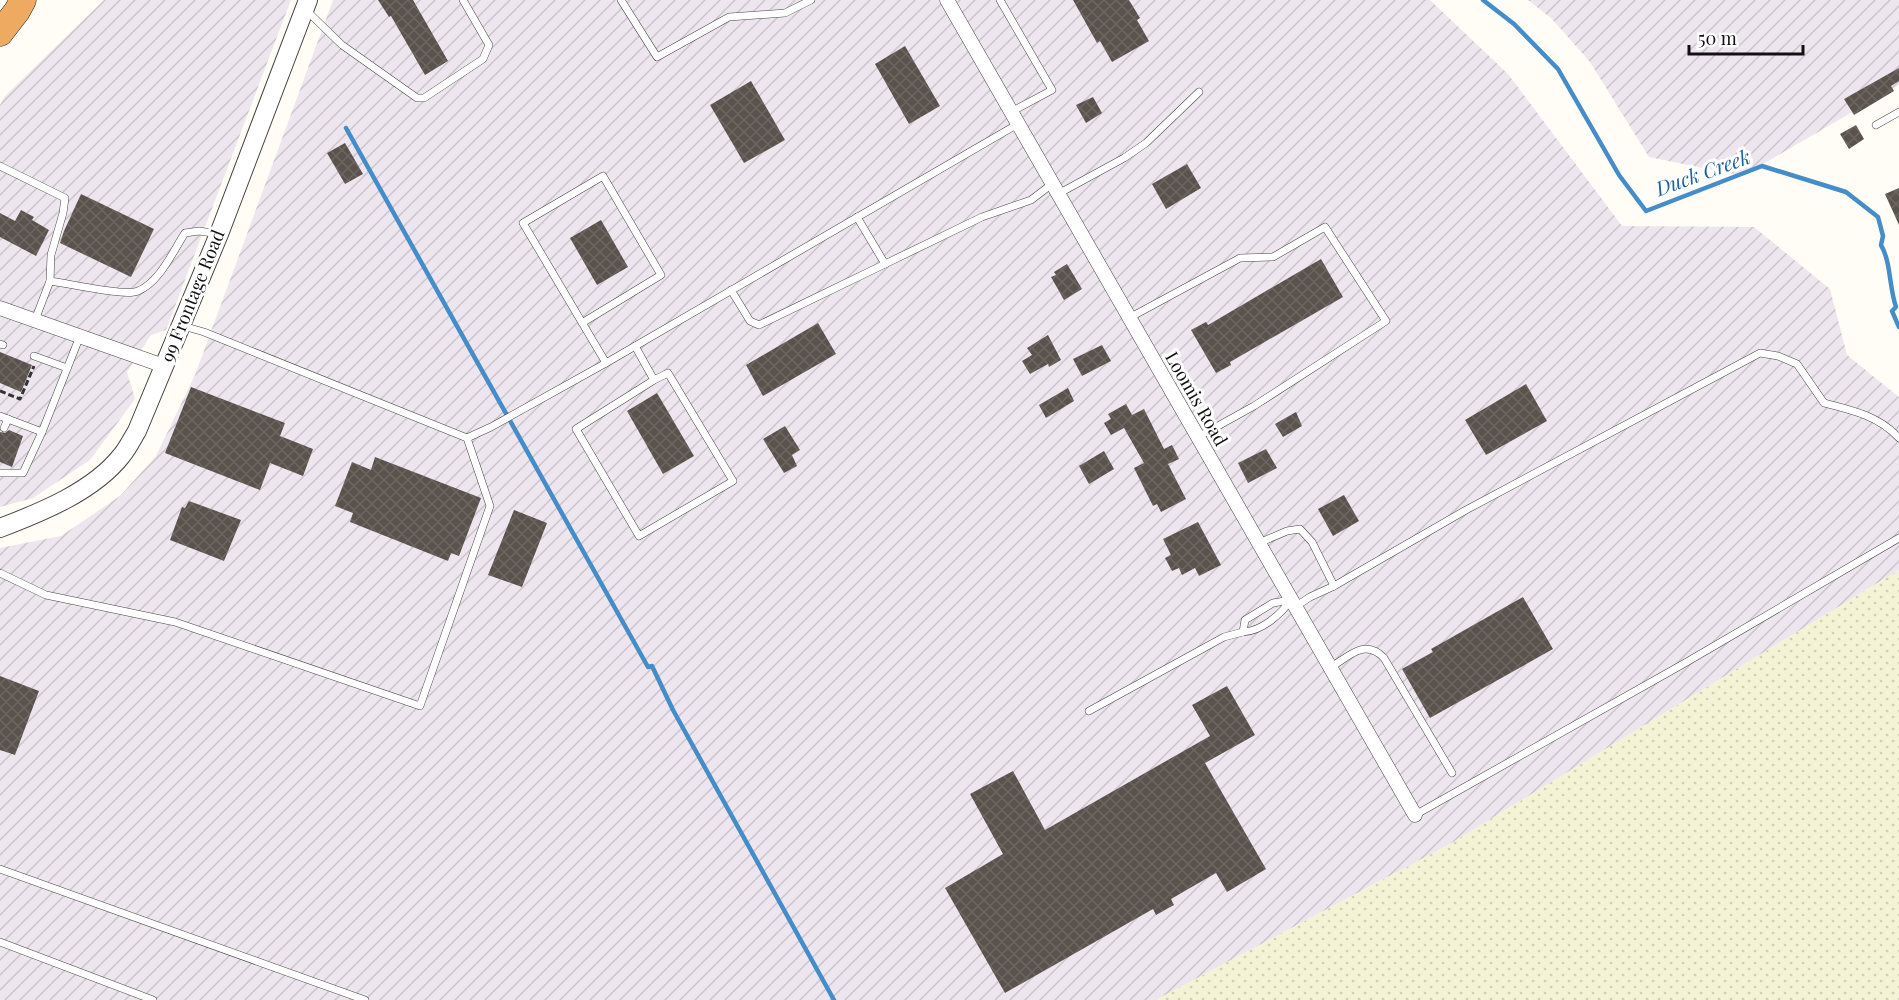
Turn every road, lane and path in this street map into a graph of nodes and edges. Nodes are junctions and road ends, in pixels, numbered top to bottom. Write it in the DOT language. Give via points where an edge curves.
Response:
graph roads {
  1 [pos="23,0"];
  2 [pos="463,0"];
  3 [pos="621,0"];
  4 [pos="811,0"];
  5 [pos="947,0"];
  6 [pos="1000,0"];
  7 [pos="306,4"];
  8 [pos="0,33"];
  9 [pos="1200,92"];
  10 [pos="1899,112"];
  11 [pos="1015,118"];
  12 [pos="1876,125"];
  13 [pos="0,166"];
  14 [pos="1055,189"];
  15 [pos="858,217"];
  16 [pos="219,234"];
  17 [pos="885,264"];
  18 [pos="50,281"];
  19 [pos="731,290"];
  20 [pos="0,308"];
  21 [pos="1129,318"];
  22 [pos="35,320"];
  23 [pos="582,323"];
  24 [pos="181,326"];
  25 [pos="80,336"];
  26 [pos="635,346"];
  27 [pos="35,357"];
  28 [pos="606,363"];
  29 [pos="164,366"];
  30 [pos="67,368"];
  31 [pos="654,380"];
  32 [pos="0,391"];
  33 [pos="0,416"];
  34 [pos="8,419"];
  35 [pos="4,428"];
  36 [pos="42,432"];
  37 [pos="1198,437"];
  38 [pos="467,438"];
  39 [pos="1899,438"];
  40 [pos="0,473"];
  41 [pos="0,528"];
  42 [pos="1899,538"];
  43 [pos="1259,543"];
  44 [pos="0,573"];
  45 [pos="1334,586"];
  46 [pos="1293,604"];
  47 [pos="1243,632"];
  48 [pos="1330,668"];
  49 [pos="1089,711"];
  50 [pos="1452,773"];
  51 [pos="1415,815"];
  52 [pos="0,869"];
  53 [pos="0,942"];
  54 [pos="153,1000"];
  55 [pos="365,1000"];
  1 -- 8 [label="highway"];
  2 -- 7 [label="lane" via="489,45 483,59 424,98 417,98 342,45"];
  3 -- 4 [label="lane" via="657,57 729,17 785,13"];
  5 -- 11 [label="street, Loomis Road"];
  6 -- 11 [label="lane" via="1052,90"];
  7 -- 16 [label="street, 99 Frontage Road"];
  9 -- 14 [label="lane" via="1124,159"];
  10 -- 12 [label="lane"];
  11 -- 14 [label="street, Loomis Road"];
  11 -- 15 [label="lane"];
  13 -- 18 [label="lane" via="65,198 51,255"];
  14 -- 17 [label="lane"];
  14 -- 21 [label="street, Loomis Road"];
  15 -- 17 [label="lane"];
  15 -- 19 [label="lane"];
  16 -- 18 [label="lane" via="185,232 163,267 137,292"];
  16 -- 24 [label="street, 99 Frontage Road"];
  17 -- 19 [label="lane" via="759,325 750,321"];
  18 -- 22 [label="lane"];
  19 -- 26 [label="lane"];
  20 -- 22 [label="street"];
  21 -- 37 [label="street, Loomis Road"];
  21 -- 37 [label="lane" via="1240,258 1273,257 1325,227 1386,321 1254,406"];
  22 -- 25 [label="street"];
  23 -- 23 [label="lane" via="523,223 603,176 661,275"];
  23 -- 28 [label="lane"];
  24 -- 29 [label="street, 99 Frontage Road"];
  24 -- 38 [label="lane"];
  25 -- 29 [label="street"];
  25 -- 30 [label="lane"];
  26 -- 28 [label="lane"];
  26 -- 31 [label="lane"];
  27 -- 30 [label="lane"];
  27 -- 32 [label="path" via="20,399"];
  28 -- 38 [label="lane"];
  29 -- 41 [label="street, 99 Frontage Road" via="137,431 122,456 96,480 48,510"];
  30 -- 36 [label="lane"];
  31 -- 31 [label="lane" via="576,429 639,536 733,481 668,373"];
  33 -- 34 [label="lane"];
  34 -- 35 [label="lane"];
  34 -- 36 [label="lane"];
  36 -- 40 [label="lane" via="23,473"];
  37 -- 43 [label="street, Loomis Road"];
  38 -- 44 [label="lane" via="490,506 420,706 175,622 46,595"];
  39 -- 45 [label="lane" via="1888,426 1856,411 1824,403 1797,364 1760,353 1466,510"];
  42 -- 51 [label="lane"];
  43 -- 45 [label="lane" via="1300,529 1312,542"];
  43 -- 46 [label="street, Loomis Road"];
  45 -- 46 [label="lane"];
  46 -- 47 [label="lane" via="1281,615"];
  46 -- 47 [label="lane" via="1273,603 1245,620"];
  46 -- 48 [label="street, Loomis Road"];
  47 -- 49 [label="lane" via="1224,637"];
  48 -- 50 [label="lane" via="1361,649 1377,651"];
  48 -- 51 [label="street, Loomis Road"];
  52 -- 55 [label="lane"];
  53 -- 54 [label="lane"];
}
